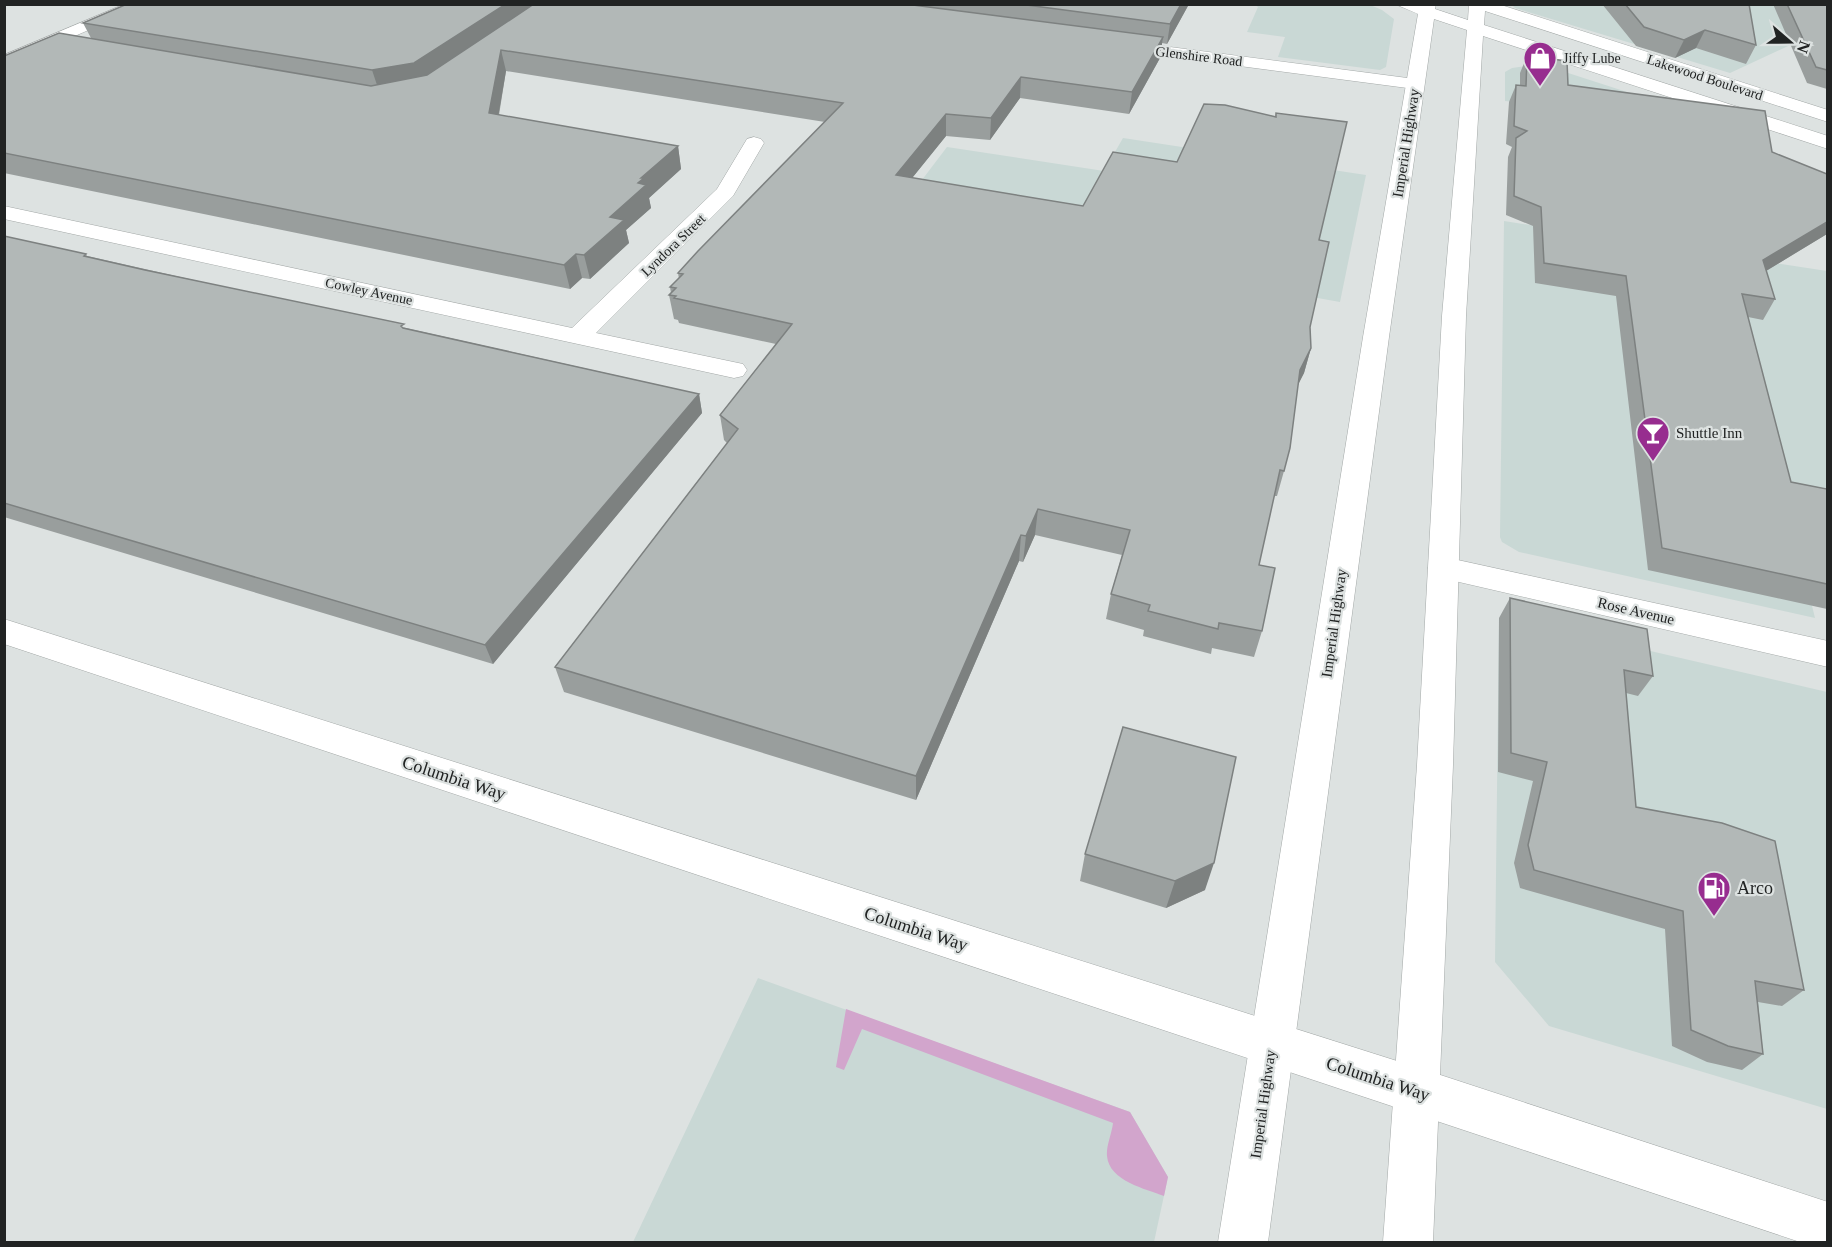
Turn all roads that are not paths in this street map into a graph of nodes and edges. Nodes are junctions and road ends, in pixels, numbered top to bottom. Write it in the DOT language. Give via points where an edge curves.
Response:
graph roads {
  1 [pos="140,4"];
  2 [pos="1402,4"];
  3 [pos="1478,4"];
  4 [pos="1426,8"];
  5 [pos="1477,28"];
  6 [pos="49,43"];
  7 [pos="1096,43"];
  8 [pos="83,49"];
  9 [pos="4,62"];
  10 [pos="1415,84"];
  11 [pos="1827,116"];
  12 [pos="754,143"];
  13 [pos="1827,143"];
  14 [pos="4,212"];
  15 [pos="578,336"];
  16 [pos="734,370"];
  17 [pos="1444,568"];
  18 [pos="4,632"];
  19 [pos="1827,654"];
  20 [pos="1271,1045"];
  21 [pos="1416,1090"];
  22 [pos="1827,1227"];
  23 [pos="1243,1242"];
  24 [pos="1408,1242"];
  1 -- 6 [label="main road"];
  2 -- 4 [label="main road, Lakewood Boulevard"];
  3 -- 5 [label="main road"];
  3 -- 11 [label="main road, Lakewood Boulevard"];
  4 -- 5 [label="main road, Lakewood Boulevard"];
  4 -- 10 [label="main road, Imperial Highway"];
  5 -- 13 [label="main road, Lakewood Boulevard"];
  5 -- 17 [label="main road" via="1454,316"];
  6 -- 8 [label="main road"];
  6 -- 9 [label="main road"];
  7 -- 10 [label="main road, Glenshire Road"];
  10 -- 20 [label="main road, Imperial Highway"];
  12 -- 15 [label="main road, Lyndora Street" via="726,192"];
  14 -- 15 [label="main road, Cowley Avenue"];
  15 -- 16 [label="main road, Cowley Avenue"];
  17 -- 19 [label="main road, Rose Avenue"];
  17 -- 21 [label="main road"];
  18 -- 20 [label="main road, Columbia Way"];
  20 -- 21 [label="main road, Columbia Way"];
  20 -- 23 [label="main road, Imperial Highway"];
  21 -- 22 [label="main road, Columbia Way"];
  21 -- 24 [label="main road"];
}
